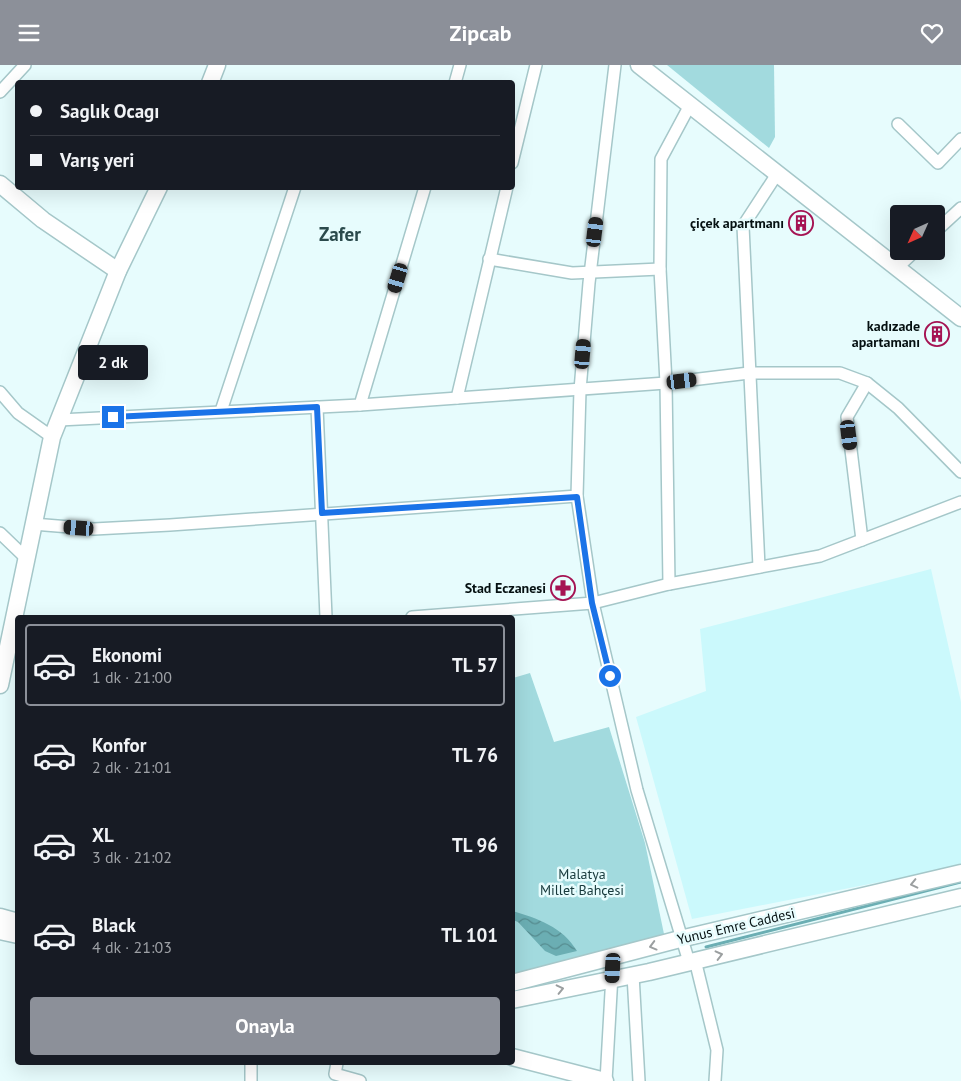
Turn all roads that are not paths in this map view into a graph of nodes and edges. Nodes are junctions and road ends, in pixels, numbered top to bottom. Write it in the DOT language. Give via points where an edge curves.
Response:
graph roads {
  1 [pos="25,65"];
  2 [pos="460,65"];
  3 [pos="536,65"];
  4 [pos="615,65"];
  5 [pos="639,65"];
  6 [pos="456,80"];
  7 [pos="0,92"];
  8 [pos="690,105"];
  9 [pos="898,124"];
  10 [pos="961,139"];
  11 [pos="515,151"];
  12 [pos="777,174"];
  13 [pos="0,184"];
  14 [pos="158,190"];
  15 [pos="294,190"];
  16 [pos="424,190"];
  17 [pos="506,190"];
  18 [pos="961,208"];
  19 [pos="945,223"];
  20 [pos="489,259"];
  21 [pos="905,260"];
  22 [pos="897,268"];
  23 [pos="660,269"];
  24 [pos="118,271"];
  25 [pos="591,271"];
  26 [pos="961,318"];
  27 [pos="749,373"];
  28 [pos="853,377"];
  29 [pos="666,383"];
  30 [pos="867,383"];
  31 [pos="580,390"];
  32 [pos="0,391"];
  33 [pos="457,398"];
  34 [pos="360,405"];
  35 [pos="317,407"];
  36 [pos="853,407"];
  37 [pos="221,411"];
  38 [pos="59,420"];
  39 [pos="52,437"];
  40 [pos="961,472"];
  41 [pos="577,497"];
  42 [pos="961,502"];
  43 [pos="322,513"];
  44 [pos="33,524"];
  45 [pos="0,533"];
  46 [pos="862,540"];
  47 [pos="27,559"];
  48 [pos="759,567"];
  49 [pos="669,584"];
  50 [pos="592,603"];
  51 [pos="16,615"];
  52 [pos="326,615"];
  53 [pos="438,615"];
  54 [pos="15,620"];
  55 [pos="0,685"];
  56 [pos="961,873"];
  57 [pos="961,897"];
  58 [pos="0,917"];
  59 [pos="15,921"];
  60 [pos="0,931"];
  61 [pos="15,934"];
  62 [pos="680,939"];
  63 [pos="613,957"];
  64 [pos="692,961"];
  65 [pos="633,975"];
  66 [pos="612,979"];
  67 [pos="515,982"];
  68 [pos="515,999"];
  69 [pos="515,1058"];
  70 [pos="251,1065"];
  71 [pos="334,1071"];
  72 [pos="250,1081"];
  73 [pos="360,1081"];
  74 [pos="605,1081"];
  75 [pos="639,1081"];
  76 [pos="715,1081"];
  1 -- 7 [label="street"];
  2 -- 6 [label="street"];
  3 -- 11 [label="street"];
  4 -- 25 [label="street"];
  5 -- 8 [label="main road"];
  8 -- 12 [label="main road"];
  8 -- 23 [label="street" via="661,159"];
  9 -- 10 [label="street" via="938,163"];
  12 -- 22 [label="main road"];
  12 -- 27 [label="street" via="743,226"];
  13 -- 24 [label="main road" via="43,220"];
  14 -- 24 [label="main road"];
  15 -- 37 [label="street"];
  16 -- 34 [label="street"];
  17 -- 20 [label="street"];
  18 -- 19 [label="street"];
  20 -- 25 [label="street" via="572,273"];
  20 -- 33 [label="street"];
  21 -- 22 [label="street"];
  22 -- 26 [label="main road"];
  23 -- 25 [label="street"];
  23 -- 29 [label="street"];
  24 -- 38 [label="main road"];
  25 -- 31 [label="street"];
  27 -- 28 [label="street" via="840,373"];
  27 -- 29 [label="street"];
  27 -- 48 [label="street"];
  28 -- 30 [label="street"];
  28 -- 36 [label="street"];
  29 -- 31 [label="street"];
  29 -- 49 [label="street"];
  30 -- 36 [label="street"];
  30 -- 40 [label="street" via="898,408"];
  31 -- 33 [label="street"];
  31 -- 41 [label="street"];
  32 -- 39 [label="street" via="18,413"];
  33 -- 34 [label="street"];
  34 -- 35 [label="street"];
  35 -- 37 [label="street"];
  35 -- 43 [label="street"];
  36 -- 46 [label="street" via="847,417"];
  37 -- 38 [label="street"];
  38 -- 39 [label="main road"];
  39 -- 44 [label="main road"];
  41 -- 43 [label="street"];
  41 -- 50 [label="street"];
  42 -- 46 [label="street"];
  43 -- 44 [label="street" via="94,529"];
  43 -- 52 [label="street"];
  44 -- 47 [label="main road"];
  45 -- 47 [label="street"];
  46 -- 48 [label="street" via="820,556"];
  47 -- 51 [label="main road"];
  48 -- 49 [label="street"];
  49 -- 50 [label="street"];
  50 -- 53 [label="street"];
  50 -- 62 [label="street" via="637,790"];
  54 -- 55 [label="main road"];
  56 -- 62 [label="main road, Yunus Emre Caddesi, one-way"];
  64 -- 57 [label="main road, Yunus Emre Caddesi, one-way"];
  58 -- 59 [label="main road"];
  60 -- 61 [label="main road"];
  62 -- 63 [label="main road, Yunus Emre Caddesi, one-way"];
  62 -- 64 [label="street"];
  63 -- 66 [label="street"];
  63 -- 67 [label="main road, Yunus Emre Caddesi"];
  64 -- 65 [label="main road, Yunus Emre Caddesi"];
  64 -- 76 [label="street" via="717,1049"];
  65 -- 66 [label="main road, Yunus Emre Caddesi"];
  65 -- 75 [label="street"];
  68 -- 66 [label="main road, Yunus Emre Caddesi, one-way"];
  66 -- 74 [label="street"];
  69 -- 74 [label="main road"];
  70 -- 72 [label="street"];
  71 -- 73 [label="street"];
}
